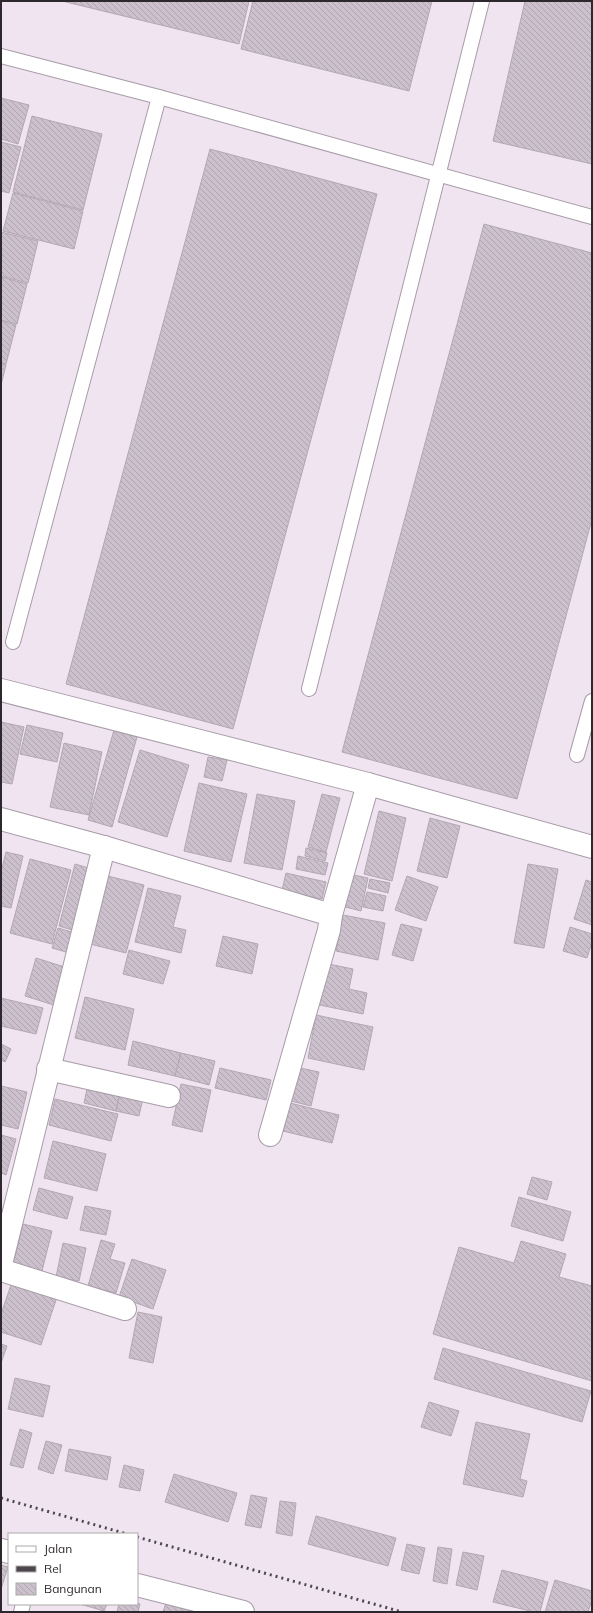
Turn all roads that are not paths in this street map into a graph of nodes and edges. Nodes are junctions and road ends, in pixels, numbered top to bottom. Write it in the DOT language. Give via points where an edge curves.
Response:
graph roads {
  1 [pos="482,1"];
  2 [pos="1,56"];
  3 [pos="158,97"];
  4 [pos="438,174"];
  5 [pos="592,217"];
  6 [pos="13,642"];
  7 [pos="309,689"];
  8 [pos="1,690"];
  9 [pos="592,701"];
  10 [pos="578,755"];
  11 [pos="368,784"];
  12 [pos="1,819"];
  13 [pos="592,846"];
  14 [pos="104,847"];
  15 [pos="331,914"];
  16 [pos="48,1069"];
  17 [pos="169,1096"];
  18 [pos="270,1135"];
  19 [pos="1,1264"];
  20 [pos="1,1270"];
  21 [pos="125,1308"];
  22 [pos="138,1585"];
  23 [pos="243,1612"];
  1 -- 4 [label="lane"];
  2 -- 3 [label="lane"];
  3 -- 4 [label="lane"];
  3 -- 6 [label="lane"];
  4 -- 5 [label="lane"];
  4 -- 7 [label="lane"];
  8 -- 11 [label="street"];
  9 -- 10 [label="lane"];
  11 -- 13 [label="street"];
  11 -- 15 [label="street"];
  12 -- 14 [label="street"];
  14 -- 15 [label="street"];
  14 -- 16 [label="street"];
  15 -- 18 [label="street" via="329,930"];
  16 -- 17 [label="street"];
  16 -- 19 [label="street"];
  20 -- 21 [label="street"];
  22 -- 23 [label="street"];
}
